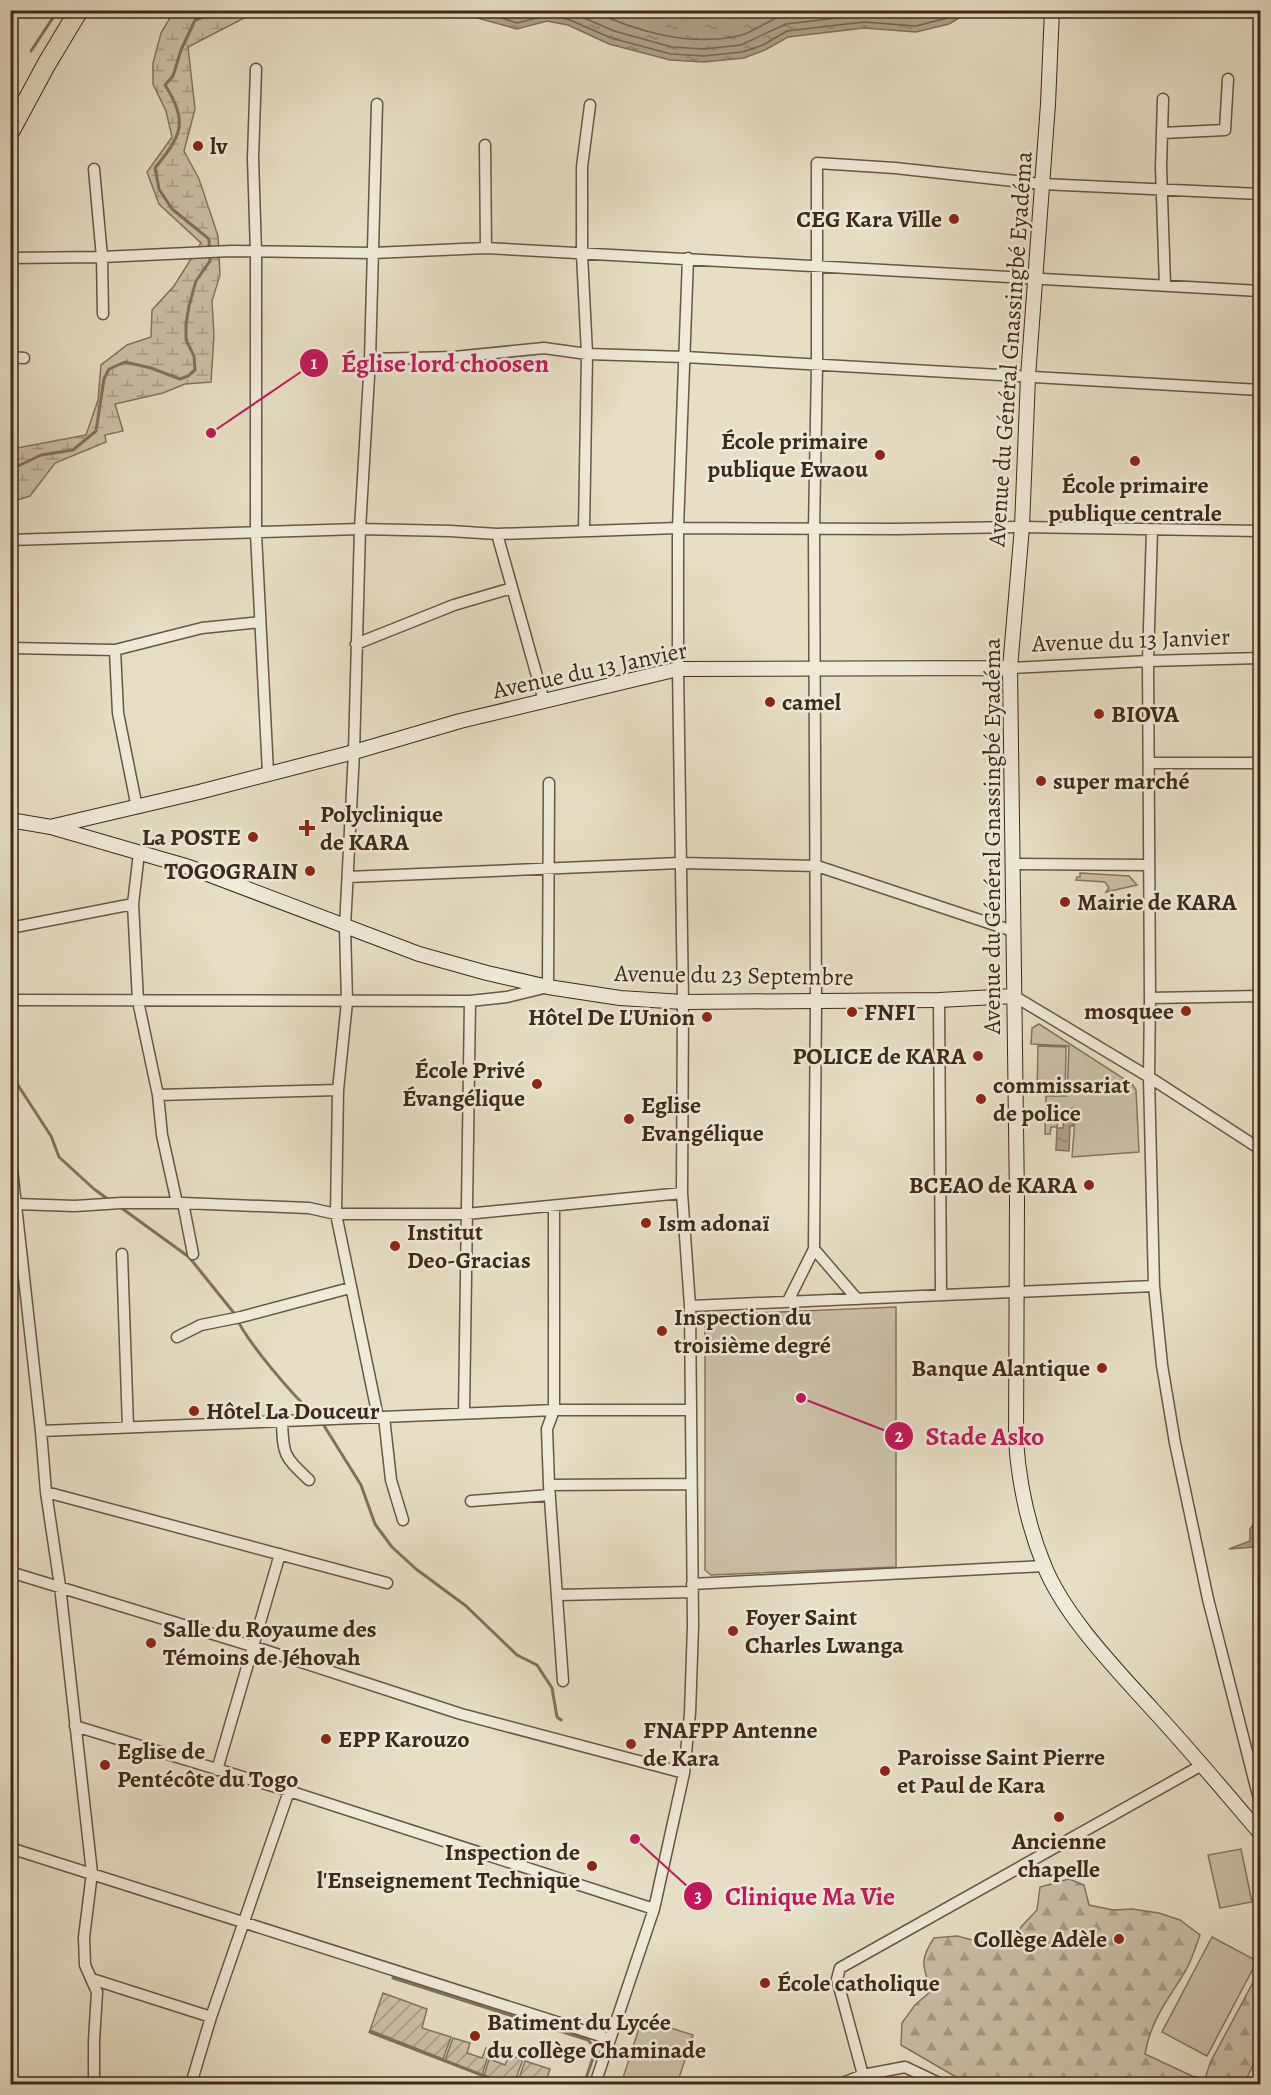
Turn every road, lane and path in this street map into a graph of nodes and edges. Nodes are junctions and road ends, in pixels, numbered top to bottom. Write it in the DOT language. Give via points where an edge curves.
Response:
graph roads {
  1 [pos="79,10"];
  2 [pos="1052,10"];
  3 [pos="256,69"];
  4 [pos="1228,79"];
  5 [pos="1163,99"];
  6 [pos="377,104"];
  7 [pos="590,105"];
  8 [pos="10,132"];
  9 [pos="1162,133"];
  10 [pos="485,145"];
  11 [pos="94,169"];
  12 [pos="1042,184"];
  13 [pos="1163,190"];
  14 [pos="1260,194"];
  15 [pos="486,248"];
  16 [pos="256,253"];
  17 [pos="373,253"];
  18 [pos="582,254"];
  19 [pos="102,257"];
  20 [pos="10,258"];
  21 [pos="688,258"];
  22 [pos="817,265"];
  23 [pos="1035,279"];
  24 [pos="1165,285"];
  25 [pos="1260,291"];
  26 [pos="103,314"];
  27 [pos="587,354"];
  28 [pos="10,357"];
  29 [pos="685,357"];
  30 [pos="24,358"];
  31 [pos="370,359"];
  32 [pos="817,365"];
  33 [pos="1028,377"];
  34 [pos="1260,390"];
  35 [pos="1022,527"];
  36 [pos="678,528"];
  37 [pos="814,528"];
  38 [pos="360,529"];
  39 [pos="584,530"];
  40 [pos="1152,530"];
  41 [pos="1260,531"];
  42 [pos="256,534"];
  43 [pos="497,534"];
  44 [pos="10,540"];
  45 [pos="512,588"];
  46 [pos="260,622"];
  47 [pos="356,644"];
  48 [pos="10,648"];
  49 [pos="115,650"];
  50 [pos="1260,658"];
  51 [pos="1148,661"];
  52 [pos="1010,668"];
  53 [pos="678,669"];
  54 [pos="816,669"];
  55 [pos="544,701"];
  56 [pos="354,752"];
  57 [pos="1150,763"];
  58 [pos="1260,763"];
  59 [pos="268,773"];
  60 [pos="549,783"];
  61 [pos="137,808"];
  62 [pos="10,820"];
  63 [pos="51,826"];
  64 [pos="139,854"];
  65 [pos="680,863"];
  66 [pos="1012,864"];
  67 [pos="1149,865"];
  68 [pos="816,866"];
  69 [pos="548,868"];
  70 [pos="348,877"];
  71 [pos="134,904"];
  72 [pos="345,927"];
  73 [pos="10,928"];
  74 [pos="1013,931"];
  75 [pos="548,987"];
  76 [pos="1014,996"];
  77 [pos="1260,996"];
  78 [pos="1150,998"];
  79 [pos="10,1000"];
  80 [pos="816,1000"];
  81 [pos="939,1000"];
  82 [pos="138,1001"];
  83 [pos="347,1002"];
  84 [pos="470,1002"];
  85 [pos="682,1002"];
  86 [pos="1149,1077"];
  87 [pos="338,1090"];
  88 [pos="158,1095"];
  89 [pos="1260,1149"];
  90 [pos="10,1151"];
  91 [pos="682,1194"];
  92 [pos="180,1203"];
  93 [pos="16,1204"];
  94 [pos="554,1206"];
  95 [pos="336,1214"];
  96 [pos="466,1214"];
  97 [pos="814,1249"];
  98 [pos="122,1254"];
  99 [pos="193,1254"];
  100 [pos="1154,1286"];
  101 [pos="350,1287"];
  102 [pos="1017,1292"];
  103 [pos="941,1294"];
  104 [pos="857,1299"];
  105 [pos="788,1302"];
  106 [pos="690,1306"];
  107 [pos="177,1337"];
  108 [pos="554,1410"];
  109 [pos="689,1410"];
  110 [pos="465,1413"];
  111 [pos="381,1417"];
  112 [pos="282,1421"];
  113 [pos="128,1427"];
  114 [pos="41,1431"];
  115 [pos="309,1480"];
  116 [pos="690,1484"];
  117 [pos="549,1490"];
  118 [pos="46,1492"];
  119 [pos="471,1501"];
  120 [pos="404,1520"];
  121 [pos="280,1554"];
  122 [pos="1044,1566"];
  123 [pos="10,1572"];
  124 [pos="387,1583"];
  125 [pos="60,1586"];
  126 [pos="692,1588"];
  127 [pos="558,1595"];
  128 [pos="252,1646"];
  129 [pos="563,1681"];
  130 [pos="75,1726"];
  131 [pos="1202,1764"];
  132 [pos="217,1770"];
  133 [pos="684,1773"];
  134 [pos="289,1791"];
  135 [pos="1260,1802"];
  136 [pos="1260,1833"];
  137 [pos="10,1848"];
  138 [pos="92,1873"];
  139 [pos="654,1909"];
  140 [pos="243,1923"];
  141 [pos="92,1980"];
  142 [pos="211,2017"];
  143 [pos="610,2039"];
  144 [pos="863,2075"];
  145 [pos="94,2085"];
  146 [pos="191,2085"];
  147 [pos="595,2085"];
  148 [pos="840,2085"];
  149 [pos="941,2085"];
  1 -- 8 [label="highway"];
  2 -- 12 [label="main road, Avenue du Général Gnassingbé Eyadéma"];
  3 -- 16 [label="street"];
  4 -- 9 [label="street" via="1225,130"];
  5 -- 9 [label="street"];
  6 -- 17 [label="street"];
  7 -- 18 [label="street" via="582,167"];
  9 -- 13 [label="street"];
  10 -- 15 [label="street"];
  11 -- 19 [label="street"];
  12 -- 13 [label="street"];
  12 -- 22 [label="street" via="817,163"];
  12 -- 23 [label="main road, Avenue du Général Gnassingbé Eyadéma"];
  13 -- 14 [label="street"];
  13 -- 24 [label="street"];
  15 -- 17 [label="street"];
  15 -- 18 [label="street"];
  16 -- 17 [label="street"];
  16 -- 19 [label="street"];
  16 -- 42 [label="street"];
  17 -- 31 [label="street"];
  18 -- 21 [label="street"];
  18 -- 27 [label="street"];
  19 -- 20 [label="street"];
  19 -- 26 [label="street"];
  21 -- 22 [label="street"];
  21 -- 29 [label="street"];
  22 -- 23 [label="street"];
  22 -- 32 [label="street"];
  23 -- 24 [label="street"];
  23 -- 33 [label="main road, Avenue du Général Gnassingbé Eyadéma"];
  24 -- 25 [label="street"];
  27 -- 29 [label="street"];
  27 -- 31 [label="street" via="544,348 454,357"];
  27 -- 39 [label="street"];
  28 -- 30 [label="street"];
  29 -- 32 [label="street"];
  29 -- 36 [label="street"];
  31 -- 38 [label="street"];
  32 -- 33 [label="street"];
  32 -- 37 [label="street"];
  33 -- 34 [label="street"];
  33 -- 35 [label="main road, Avenue du Général Gnassingbé Eyadéma"];
  35 -- 37 [label="street"];
  35 -- 40 [label="street"];
  35 -- 52 [label="main road, Avenue du Général Gnassingbé Eyadéma"];
  36 -- 37 [label="street"];
  36 -- 39 [label="street"];
  36 -- 53 [label="street"];
  37 -- 54 [label="street"];
  38 -- 42 [label="street"];
  38 -- 43 [label="street"];
  38 -- 47 [label="street"];
  39 -- 43 [label="street"];
  40 -- 41 [label="street"];
  40 -- 51 [label="street"];
  42 -- 44 [label="street"];
  42 -- 46 [label="street"];
  43 -- 45 [label="street"];
  45 -- 47 [label="street" via="454,605"];
  45 -- 55 [label="street"];
  46 -- 49 [label="street" via="202,628"];
  46 -- 59 [label="street"];
  47 -- 56 [label="street"];
  48 -- 49 [label="street"];
  49 -- 61 [label="street" via="118,713"];
  50 -- 51 [label="street, Avenue du 13 Janvier"];
  51 -- 52 [label="street, Avenue du 13 Janvier"];
  51 -- 57 [label="street"];
  52 -- 54 [label="main road, Avenue du 13 Janvier"];
  52 -- 66 [label="main road, Avenue du Général Gnassingbé Eyadéma"];
  53 -- 54 [label="main road, Avenue du 13 Janvier"];
  53 -- 55 [label="main road, Avenue du 13 Janvier"];
  53 -- 65 [label="street"];
  54 -- 68 [label="street"];
  55 -- 56 [label="main road, Avenue du 13 Janvier"];
  56 -- 59 [label="main road, Avenue du 13 Janvier"];
  56 -- 70 [label="street"];
  57 -- 58 [label="street"];
  57 -- 67 [label="street"];
  59 -- 61 [label="main road, Avenue du 13 Janvier"];
  60 -- 69 [label="street"];
  61 -- 63 [label="main road, Avenue du 13 Janvier"];
  62 -- 63 [label="main road, Avenue du 23 Septembre"];
  63 -- 64 [label="main road, Avenue du 23 Septembre"];
  64 -- 71 [label="street"];
  64 -- 72 [label="main road, Avenue du 23 Septembre" via="189,867"];
  65 -- 68 [label="street"];
  65 -- 69 [label="street"];
  65 -- 85 [label="street"];
  66 -- 67 [label="street"];
  66 -- 74 [label="main road, Avenue du Général Gnassingbé Eyadéma"];
  67 -- 78 [label="street"];
  68 -- 74 [label="street"];
  68 -- 80 [label="street"];
  69 -- 70 [label="street"];
  69 -- 75 [label="street"];
  70 -- 72 [label="street"];
  71 -- 73 [label="street"];
  71 -- 82 [label="street"];
  72 -- 75 [label="main road, Avenue du 23 Septembre" via="419,954"];
  72 -- 83 [label="street"];
  74 -- 76 [label="main road, Avenue du Général Gnassingbé Eyadéma"];
  75 -- 84 [label="street"];
  75 -- 85 [label="main road, Avenue du 23 Septembre"];
  76 -- 81 [label="main road, Avenue du 23 Septembre"];
  76 -- 86 [label="street"];
  76 -- 102 [label="main road, Avenue du Général Gnassingbé Eyadéma"];
  77 -- 78 [label="street"];
  78 -- 86 [label="street"];
  79 -- 82 [label="street"];
  80 -- 81 [label="main road, Avenue du 23 Septembre"];
  80 -- 85 [label="main road, Avenue du 23 Septembre"];
  80 -- 97 [label="street"];
  81 -- 103 [label="street"];
  82 -- 83 [label="street"];
  82 -- 88 [label="street"];
  83 -- 84 [label="street"];
  83 -- 87 [label="street"];
  84 -- 96 [label="street"];
  85 -- 91 [label="street"];
  86 -- 89 [label="street"];
  86 -- 100 [label="street"];
  87 -- 88 [label="street"];
  87 -- 95 [label="street"];
  88 -- 92 [label="street" via="162,1135"];
  90 -- 93 [label="street"];
  91 -- 94 [label="street"];
  91 -- 106 [label="street"];
  92 -- 93 [label="street"];
  92 -- 95 [label="street" via="309,1208"];
  92 -- 99 [label="street"];
  93 -- 114 [label="street"];
  94 -- 96 [label="street"];
  94 -- 108 [label="street"];
  95 -- 96 [label="street"];
  95 -- 101 [label="street"];
  96 -- 110 [label="street"];
  97 -- 104 [label="street"];
  97 -- 105 [label="street"];
  98 -- 113 [label="street"];
  100 -- 102 [label="street"];
  100 -- 135 [label="street" via="1177,1454 1208,1599"];
  101 -- 107 [label="street" via="201,1325"];
  101 -- 111 [label="street"];
  102 -- 103 [label="street"];
  102 -- 122 [label="main road, Avenue du Général Gnassingbé Eyadéma" via="1019,1473"];
  103 -- 104 [label="street"];
  104 -- 105 [label="street"];
  105 -- 106 [label="street"];
  106 -- 109 [label="street"];
  108 -- 109 [label="street"];
  108 -- 110 [label="street"];
  108 -- 117 [label="street" via="547,1430"];
  109 -- 116 [label="street"];
  110 -- 111 [label="street"];
  111 -- 112 [label="street"];
  111 -- 120 [label="street" via="391,1480"];
  112 -- 113 [label="street"];
  112 -- 115 [label="street" via="285,1456"];
  113 -- 114 [label="street"];
  114 -- 118 [label="street"];
  116 -- 117 [label="street"];
  116 -- 126 [label="street"];
  117 -- 119 [label="street"];
  117 -- 127 [label="street"];
  118 -- 121 [label="street"];
  118 -- 125 [label="street"];
  121 -- 124 [label="street"];
  121 -- 128 [label="street"];
  122 -- 126 [label="street"];
  122 -- 131 [label="main road, Avenue du Général Gnassingbé Eyadéma" via="1086,1632"];
  123 -- 125 [label="street"];
  125 -- 128 [label="street"];
  125 -- 130 [label="street"];
  126 -- 127 [label="street"];
  126 -- 133 [label="street" via="690,1713"];
  127 -- 129 [label="street"];
  128 -- 132 [label="street"];
  128 -- 133 [label="street" via="461,1714"];
  130 -- 132 [label="street"];
  130 -- 138 [label="street"];
  131 -- 136 [label="main road, Avenue du Général Gnassingbé Eyadéma"];
  131 -- 144 [label="street" via="840,1968 837,1979"];
  132 -- 134 [label="street"];
  133 -- 139 [label="street"];
  134 -- 139 [label="street"];
  134 -- 140 [label="street"];
  137 -- 138 [label="street"];
  138 -- 140 [label="street"];
  138 -- 141 [label="street" via="84,1937 85,1965"];
  139 -- 143 [label="street"];
  140 -- 142 [label="street"];
  140 -- 143 [label="street"];
  141 -- 142 [label="street"];
  141 -- 145 [label="street" via="97,1992"];
  142 -- 146 [label="street"];
  143 -- 147 [label="street"];
  144 -- 148 [label="street"];
  144 -- 149 [label="street" via="905,2067"];
}
